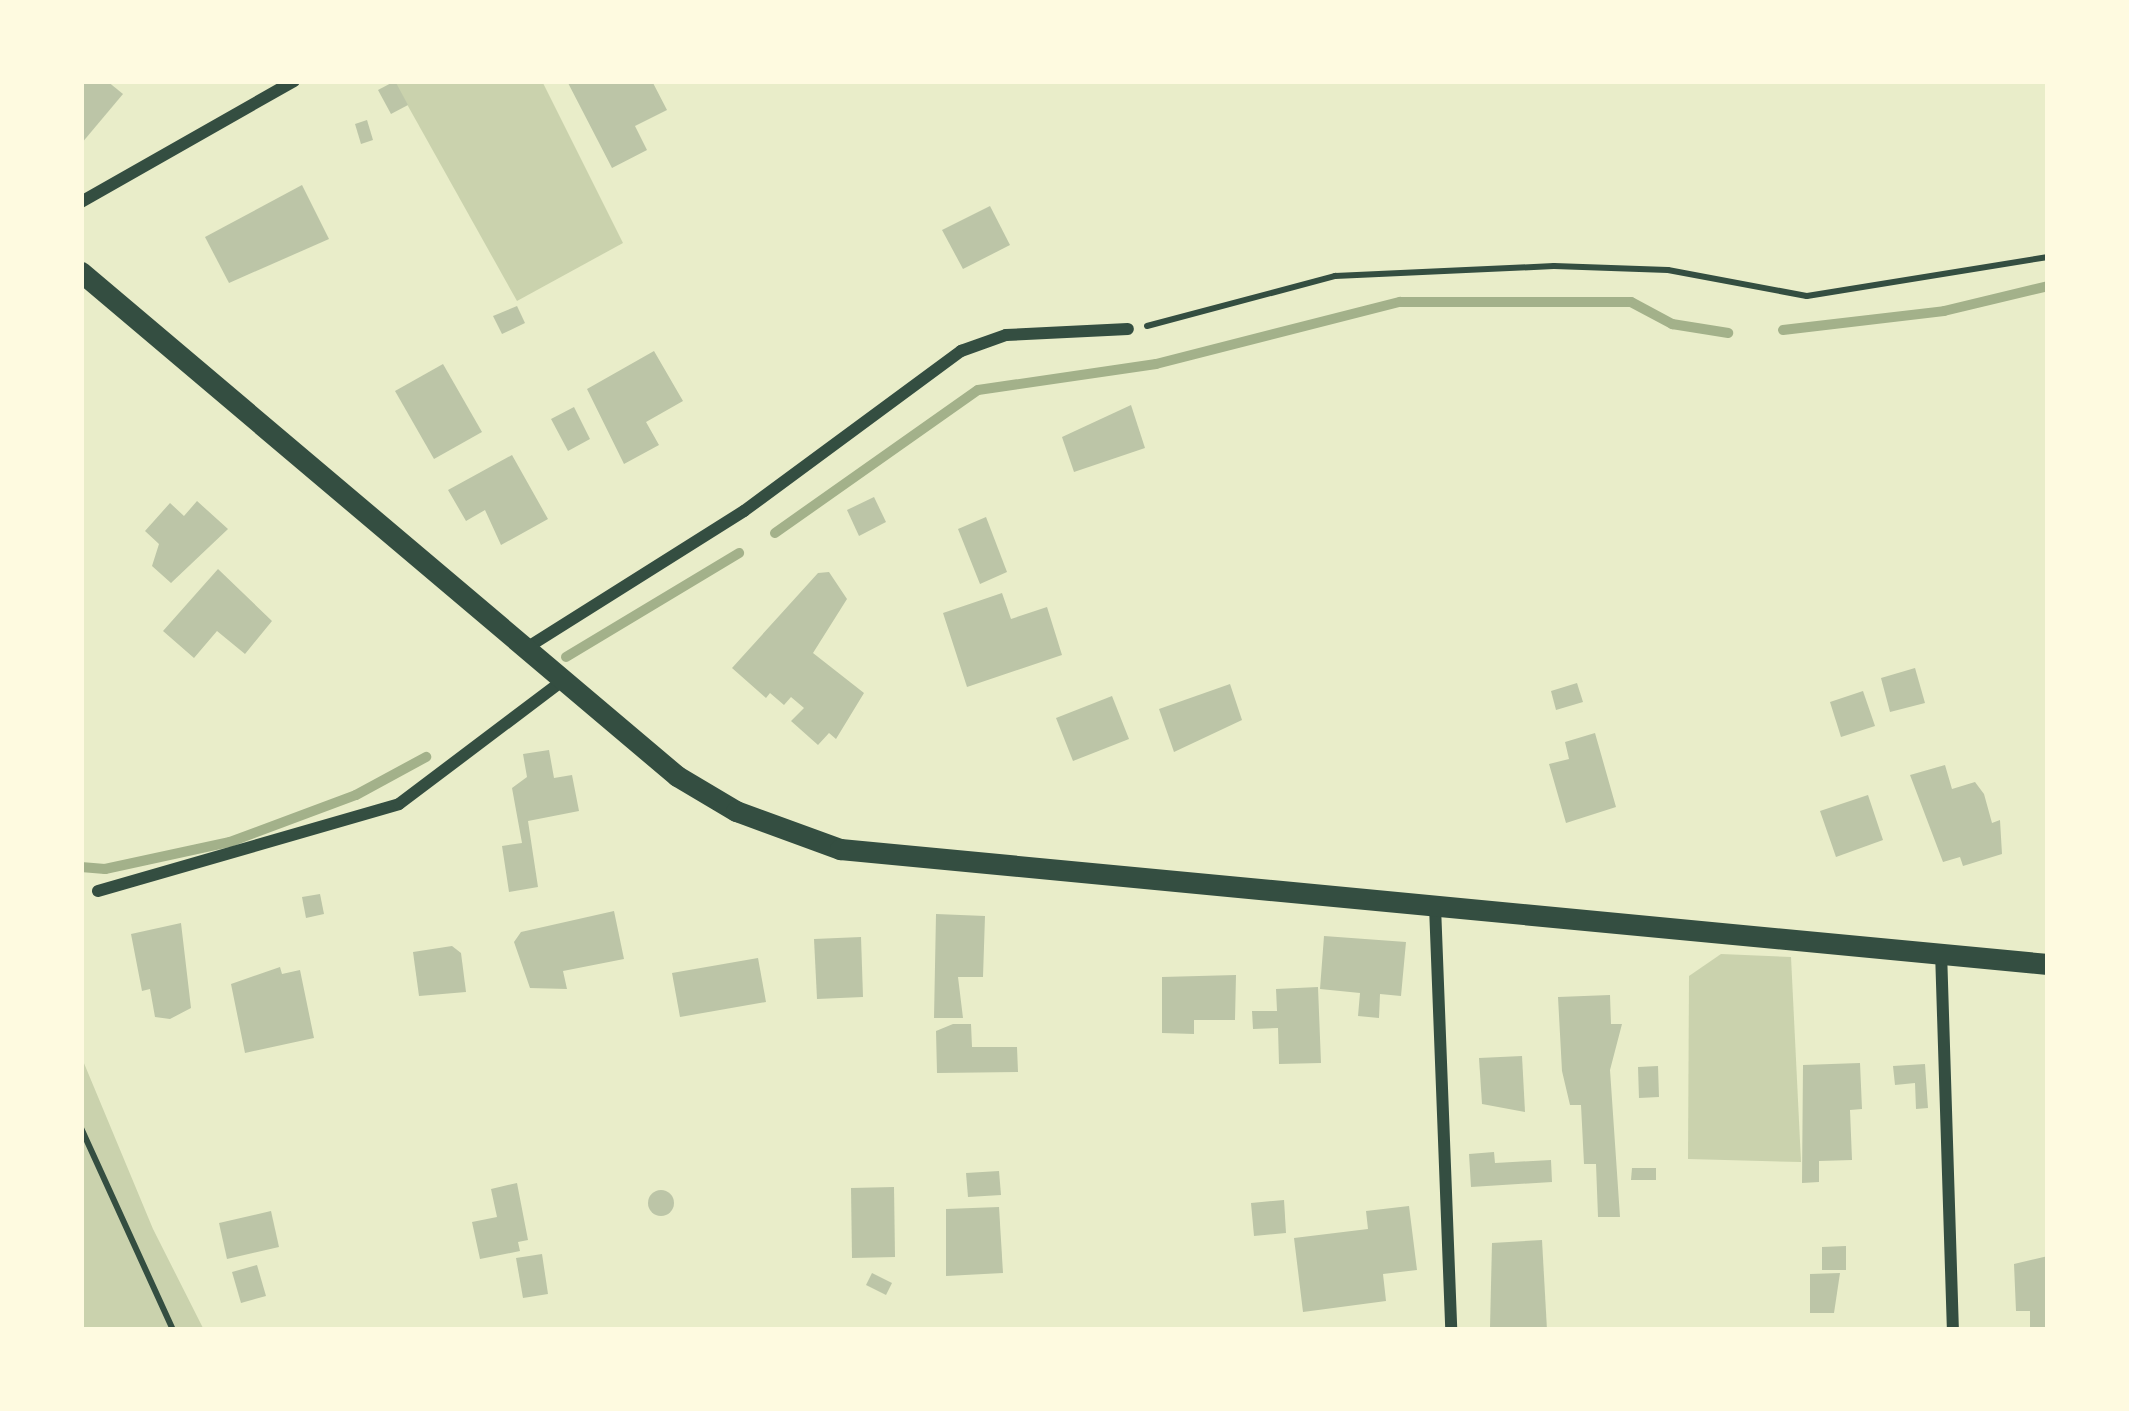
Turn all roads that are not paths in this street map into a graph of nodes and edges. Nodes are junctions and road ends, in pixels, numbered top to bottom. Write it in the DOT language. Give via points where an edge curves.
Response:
graph roads {
  1 [pos="286,83"];
  2 [pos="81,202"];
  3 [pos="81,272"];
  4 [pos="1128,328"];
  5 [pos="528,647"];
  6 [pos="565,679"];
  7 [pos="98,891"];
  8 [pos="1435,906"];
  9 [pos="1941,950"];
  10 [pos="2048,964"];
  11 [pos="1451,1330"];
  12 [pos="1953,1330"];
  1 -- 2 [label="street"];
  3 -- 5 [label="street"];
  4 -- 5 [label="street" via="1006,335 961,352 744,512"];
  5 -- 6 [label="street"];
  6 -- 7 [label="street" via="399,804"];
  6 -- 8 [label="street" via="639,748 706,795 840,849"];
  8 -- 9 [label="street"];
  8 -- 11 [label="street"];
  9 -- 10 [label="street"];
  9 -- 12 [label="street"];
}
